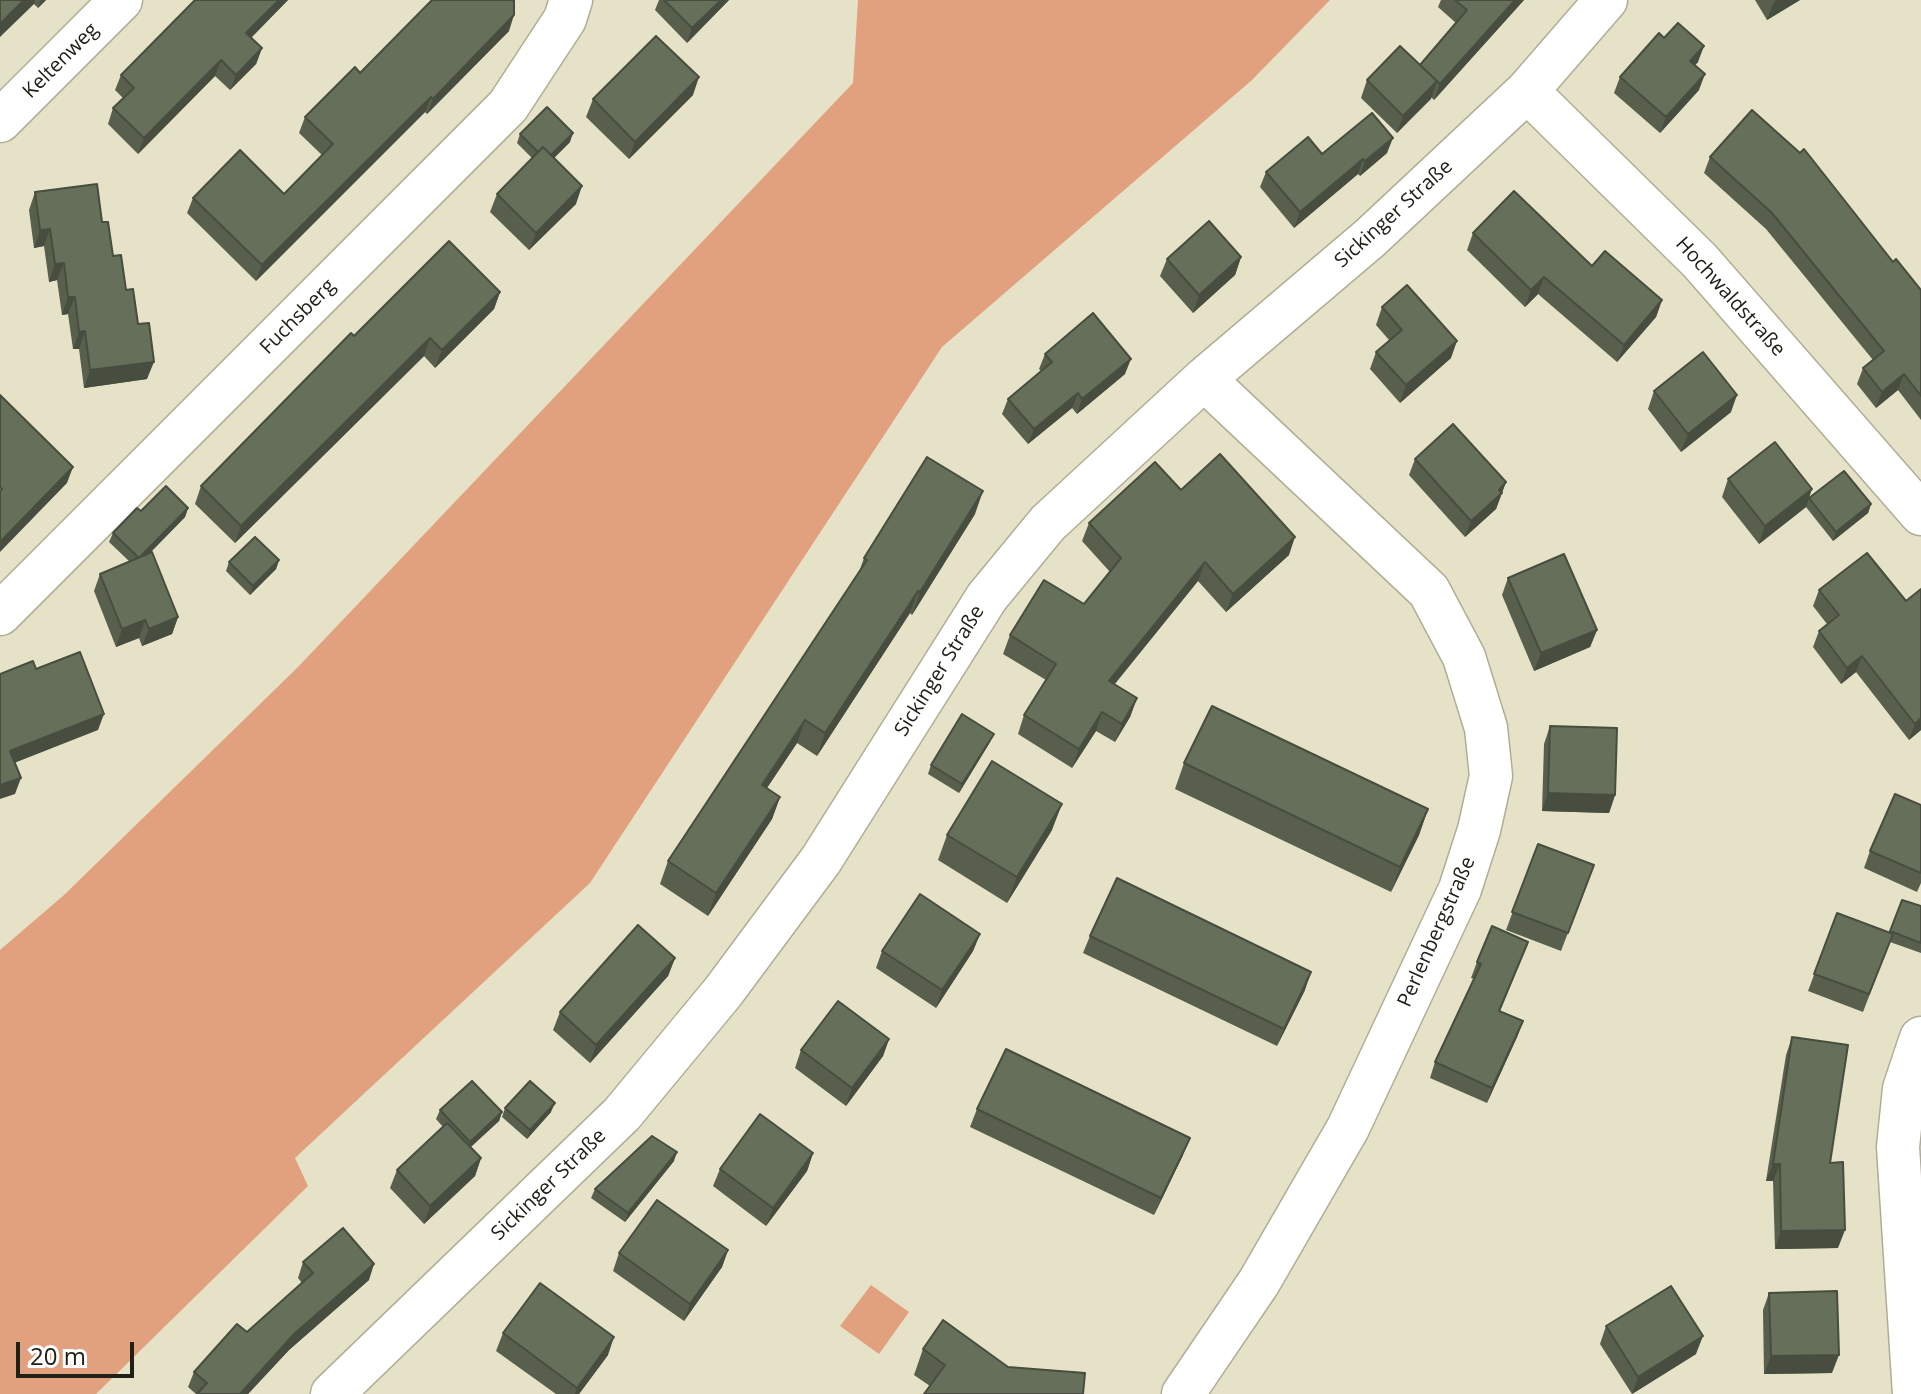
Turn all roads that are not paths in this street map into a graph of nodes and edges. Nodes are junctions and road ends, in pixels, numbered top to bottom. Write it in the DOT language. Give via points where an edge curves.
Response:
graph roads {
  1 [pos="121,0"];
  2 [pos="571,0"];
  3 [pos="1606,0"];
  4 [pos="1527,91"];
  5 [pos="0,121"];
  6 [pos="1204,379"];
  7 [pos="1921,514"];
  8 [pos="0,614"];
  9 [pos="1921,1038"];
  10 [pos="332,1394"];
  11 [pos="1183,1394"];
  12 [pos="1914,1394"];
  1 -- 5 [label="street, Keltenweg"];
  2 -- 8 [label="street, Fuchsberg" via="565,19 508,106"];
  3 -- 4 [label="street, Sickinger Straße"];
  4 -- 6 [label="street, Sickinger Straße" via="1370,238"];
  4 -- 7 [label="street, Hochwaldstraße" via="1700,261"];
  6 -- 10 [label="street, Sickinger Straße" via="1048,523 987,597 821,860 723,992 622,1114"];
  6 -- 11 [label="street, Perlenbergstraße" via="1429,591 1464,657 1486,728 1491,776 1460,889 1348,1128 1259,1282"];
  9 -- 12 [label="street" via="1904,1089 1898,1147"];
}
